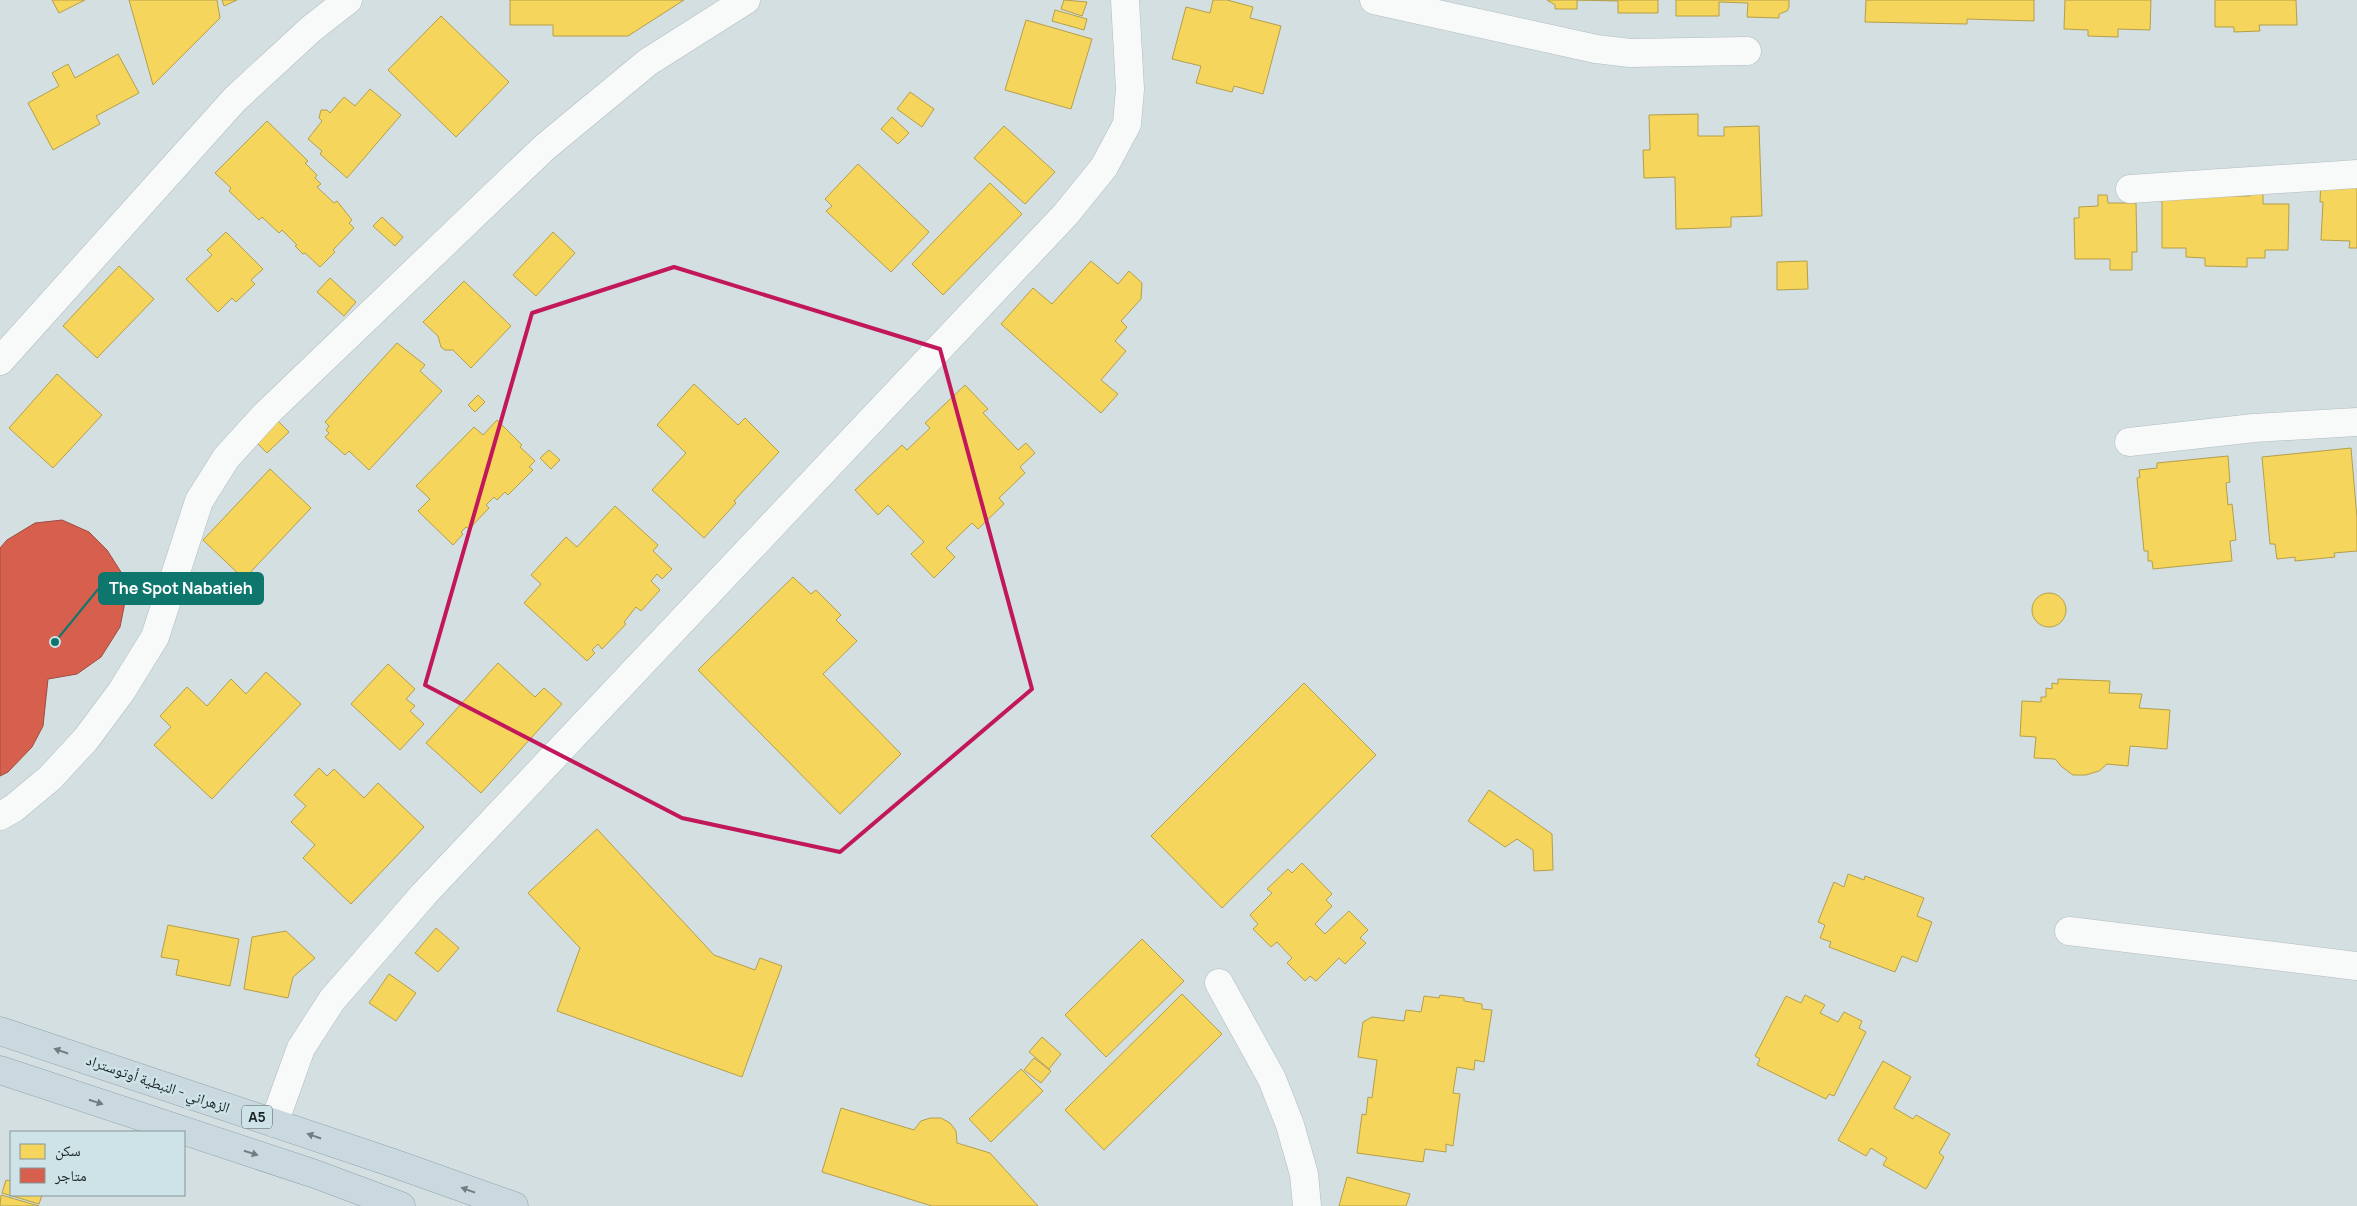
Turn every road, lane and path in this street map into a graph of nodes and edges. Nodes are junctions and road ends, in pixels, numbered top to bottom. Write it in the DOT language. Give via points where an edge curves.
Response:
graph roads {
  1 [pos="348,0"];
  2 [pos="746,0"];
  3 [pos="1125,0"];
  4 [pos="1374,0"];
  5 [pos="1747,51"];
  6 [pos="2357,174"];
  7 [pos="2130,189"];
  8 [pos="0,361"];
  9 [pos="2357,422"];
  10 [pos="2129,442"];
  11 [pos="0,816"];
  12 [pos="2069,931"];
  13 [pos="2357,966"];
  14 [pos="1219,983"];
  15 [pos="0,1031"];
  16 [pos="0,1070"];
  17 [pos="274,1123"];
  18 [pos="185,1131"];
  19 [pos="185,1131"];
  20 [pos="402,1206"];
  21 [pos="514,1206"];
  22 [pos="1307,1206"];
  1 -- 8 [label="street" via="311,29 235,99"];
  2 -- 11 [label="street" via="648,62 546,147 266,414 226,458 199,501 155,637 121,692 86,739 50,778"];
  3 -- 17 [label="street" via="1130,89 1127,124 1104,167 1059,222 417,902 332,1000 300,1048"];
  4 -- 5 [label="street" via="1596,50 1630,53"];
  6 -- 7 [label="street"];
  9 -- 10 [label="street" via="2254,428"];
  12 -- 13 [label="street"];
  14 -- 22 [label="street" via="1275,1086 1302,1166"];
  17 -- 15 [label="highway, الزهراني - النبطية أوتوستراد / A5, one-way"];
  16 -- 18 [label="highway, A5, one-way"];
  21 -- 17 [label="highway, الزهراني - النبطية أوتوستراد / A5, one-way"];
  19 -- 20 [label="highway, A5, one-way"];
}
